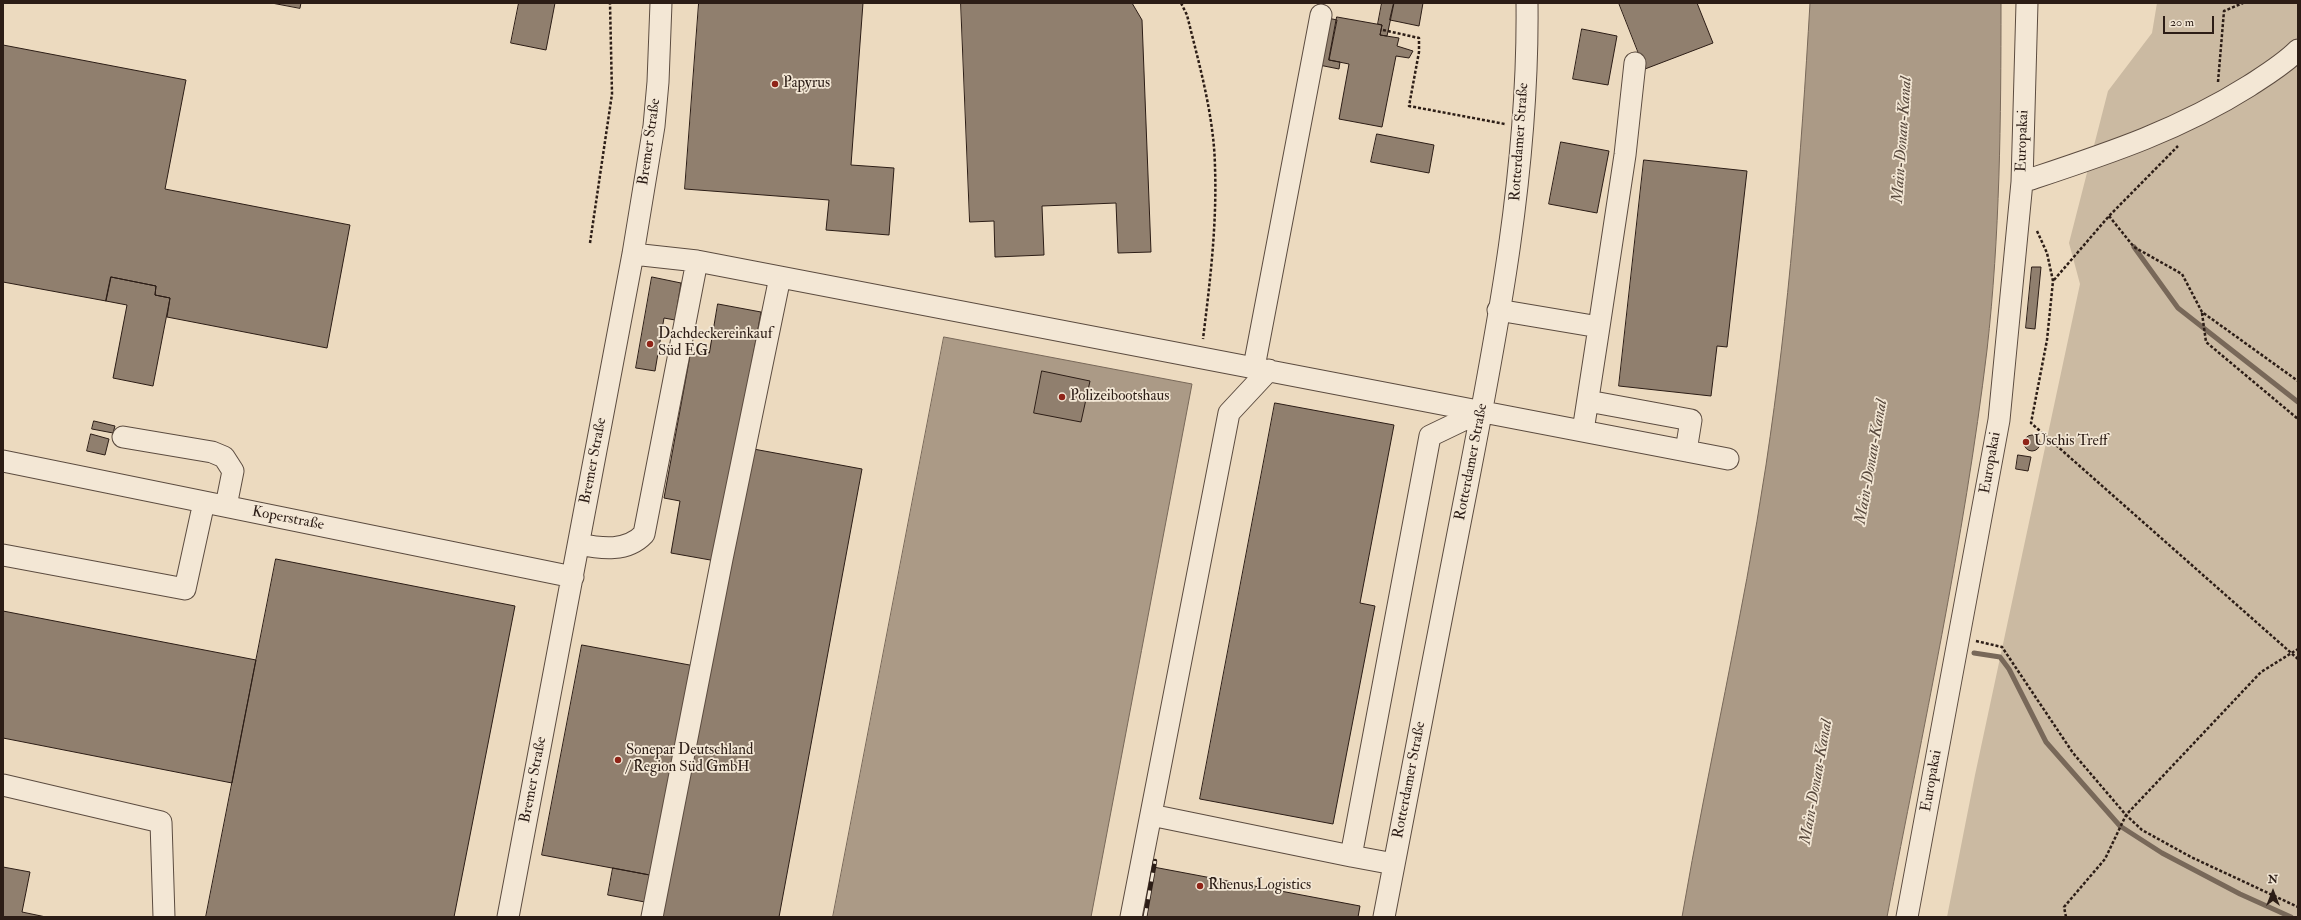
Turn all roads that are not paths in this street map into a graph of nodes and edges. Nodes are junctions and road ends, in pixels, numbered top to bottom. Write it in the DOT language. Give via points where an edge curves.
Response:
graph roads {
  1 [pos="661,3"];
  2 [pos="1527,3"];
  3 [pos="2028,3"];
  4 [pos="1321,15"];
  5 [pos="2298,50"];
  6 [pos="1635,63"];
  7 [pos="2022,182"];
  8 [pos="633,254"];
  9 [pos="697,261"];
  10 [pos="780,277"];
  11 [pos="1498,310"];
  12 [pos="1599,327"];
  13 [pos="1262,369"];
  14 [pos="1588,401"];
  15 [pos="1482,411"];
  16 [pos="1584,431"];
  17 [pos="123,437"];
  18 [pos="1686,451"];
  19 [pos="1728,459"];
  20 [pos="3,461"];
  21 [pos="204,502"];
  22 [pos="226,506"];
  23 [pos="579,544"];
  24 [pos="3,555"];
  25 [pos="573,577"];
  26 [pos="3,785"];
  27 [pos="1151,815"];
  28 [pos="1352,856"];
  29 [pos="1394,864"];
  30 [pos="164,917"];
  31 [pos="508,917"];
  32 [pos="652,917"];
  33 [pos="1131,917"];
  34 [pos="1384,917"];
  35 [pos="1907,917"];
  1 -- 8 [label="street, Bremer Straße" via="654,126"];
  2 -- 11 [label="street, Rotterdamer Straße" via="1518,191"];
  3 -- 7 [label="street, Europakai"];
  4 -- 13 [label="street"];
  5 -- 7 [label="street" via="2284,63 2216,106 2138,143"];
  6 -- 12 [label="street" via="1625,155"];
  7 -- 35 [label="street, Europakai" via="1999,420"];
  8 -- 9 [label="street"];
  8 -- 23 [label="street, Bremer Straße"];
  9 -- 10 [label="street"];
  9 -- 23 [label="street" via="644,534 636,542 622,547 601,549"];
  10 -- 13 [label="street"];
  10 -- 32 [label="street" via="726,536"];
  11 -- 12 [label="street"];
  11 -- 15 [label="street, Rotterdamer Straße"];
  12 -- 14 [label="street"];
  13 -- 15 [label="street"];
  13 -- 27 [label="street" via="1229,413"];
  14 -- 16 [label="street"];
  14 -- 18 [label="street" via="1691,420"];
  15 -- 16 [label="street"];
  15 -- 28 [label="street" via="1430,436"];
  15 -- 29 [label="street, Rotterdamer Straße"];
  16 -- 18 [label="street"];
  17 -- 22 [label="street" via="212,452 224,458 233,471"];
  18 -- 19 [label="street"];
  20 -- 21 [label="street, Koperstraße"];
  21 -- 22 [label="street, Koperstraße"];
  21 -- 24 [label="street" via="185,589"];
  22 -- 25 [label="street, Koperstraße"];
  23 -- 25 [label="street, Bremer Straße"];
  25 -- 31 [label="street, Bremer Straße"];
  26 -- 30 [label="street" via="162,822"];
  27 -- 28 [label="street"];
  27 -- 33 [label="street"];
  28 -- 29 [label="street"];
  29 -- 34 [label="street, Rotterdamer Straße"];
}
